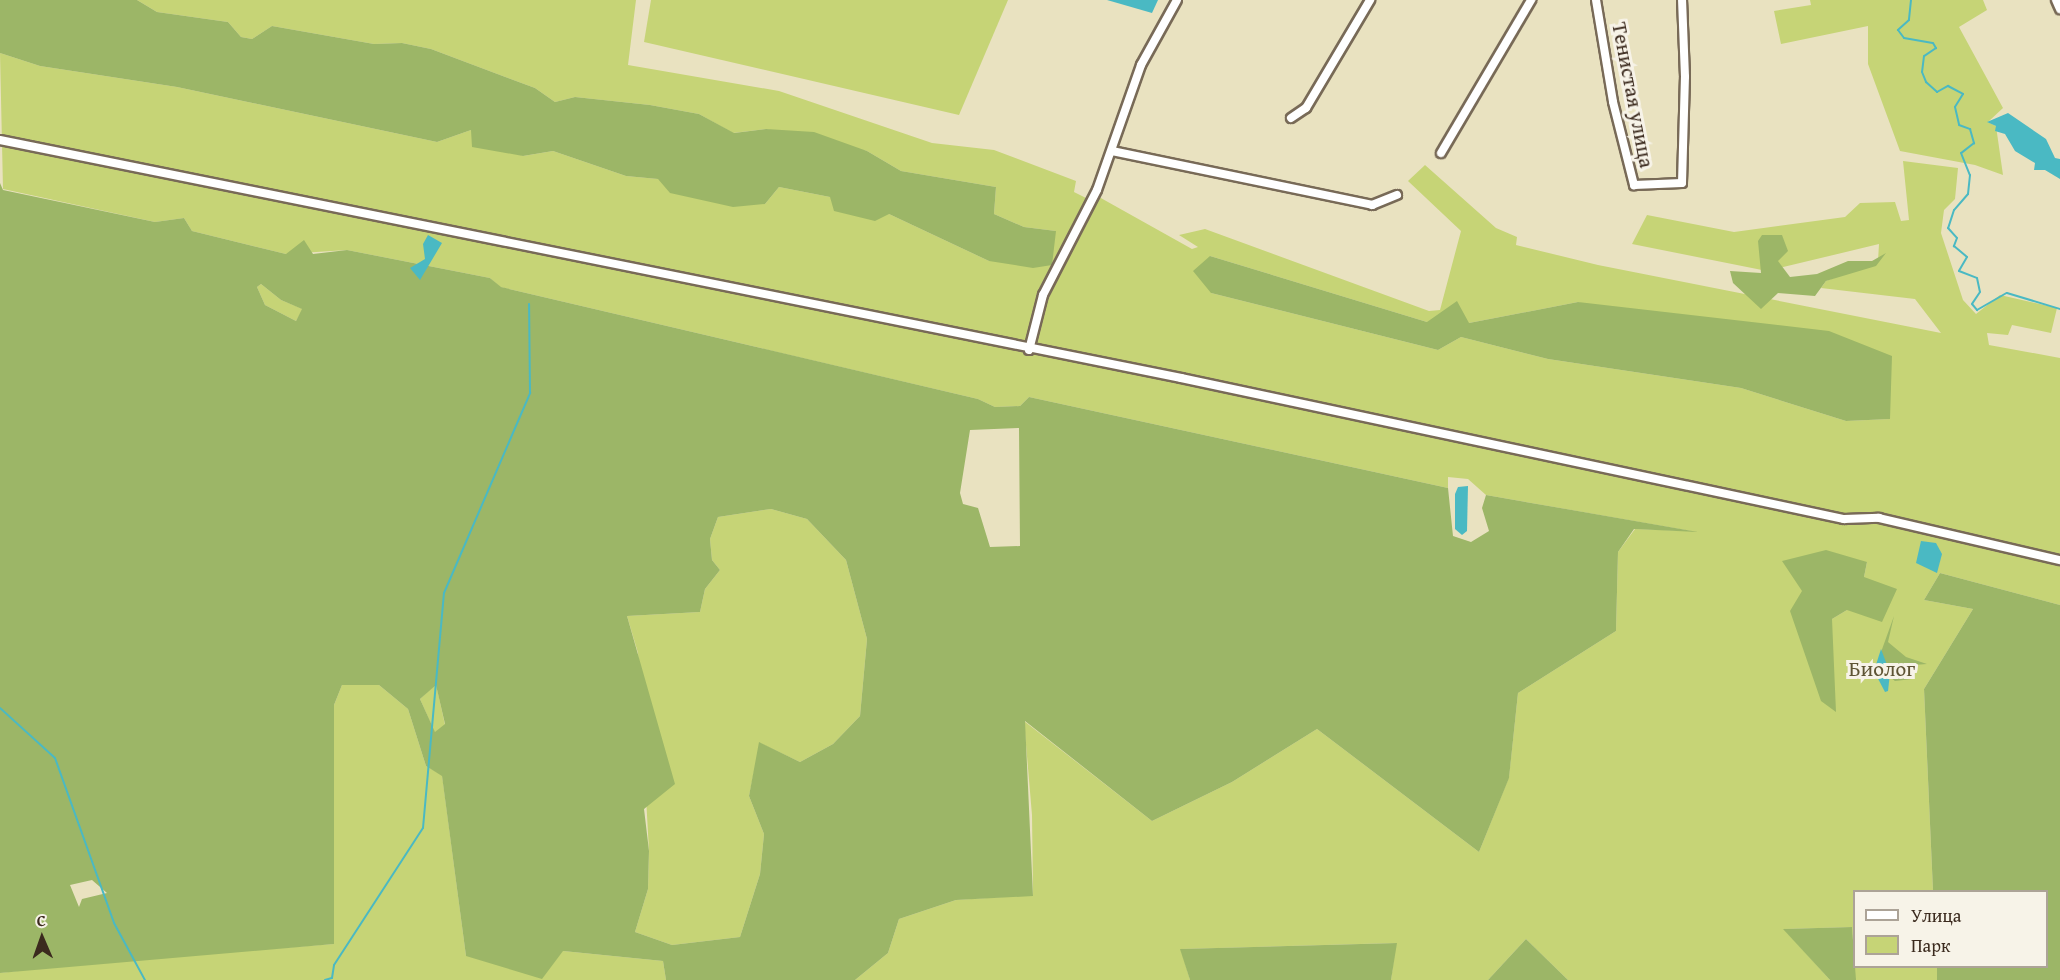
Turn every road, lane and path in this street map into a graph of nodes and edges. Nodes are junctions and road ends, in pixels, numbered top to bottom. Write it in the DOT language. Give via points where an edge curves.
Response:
graph roads {
  1 [pos="1177,0"];
  2 [pos="1370,0"];
  3 [pos="1531,0"];
  4 [pos="1596,0"];
  5 [pos="1682,0"];
  6 [pos="2056,0"];
  7 [pos="2060,9"];
  8 [pos="1291,118"];
  9 [pos="0,140"];
  10 [pos="1112,151"];
  11 [pos="1441,153"];
  12 [pos="1397,195"];
  13 [pos="1029,350"];
  14 [pos="2060,560"];
  1 -- 10 [label="street" via="1141,65"];
  2 -- 8 [label="street" via="1306,108"];
  3 -- 11 [label="street"];
  4 -- 5 [label="street, Тенистая улица" via="1629,179 1634,185 1682,183"];
  6 -- 7 [label="street"];
  9 -- 13 [label="street"];
  10 -- 12 [label="street" via="1372,205"];
  10 -- 13 [label="street" via="1097,190 1043,295"];
  13 -- 14 [label="street" via="1181,378 1844,519 1879,518"];
}
